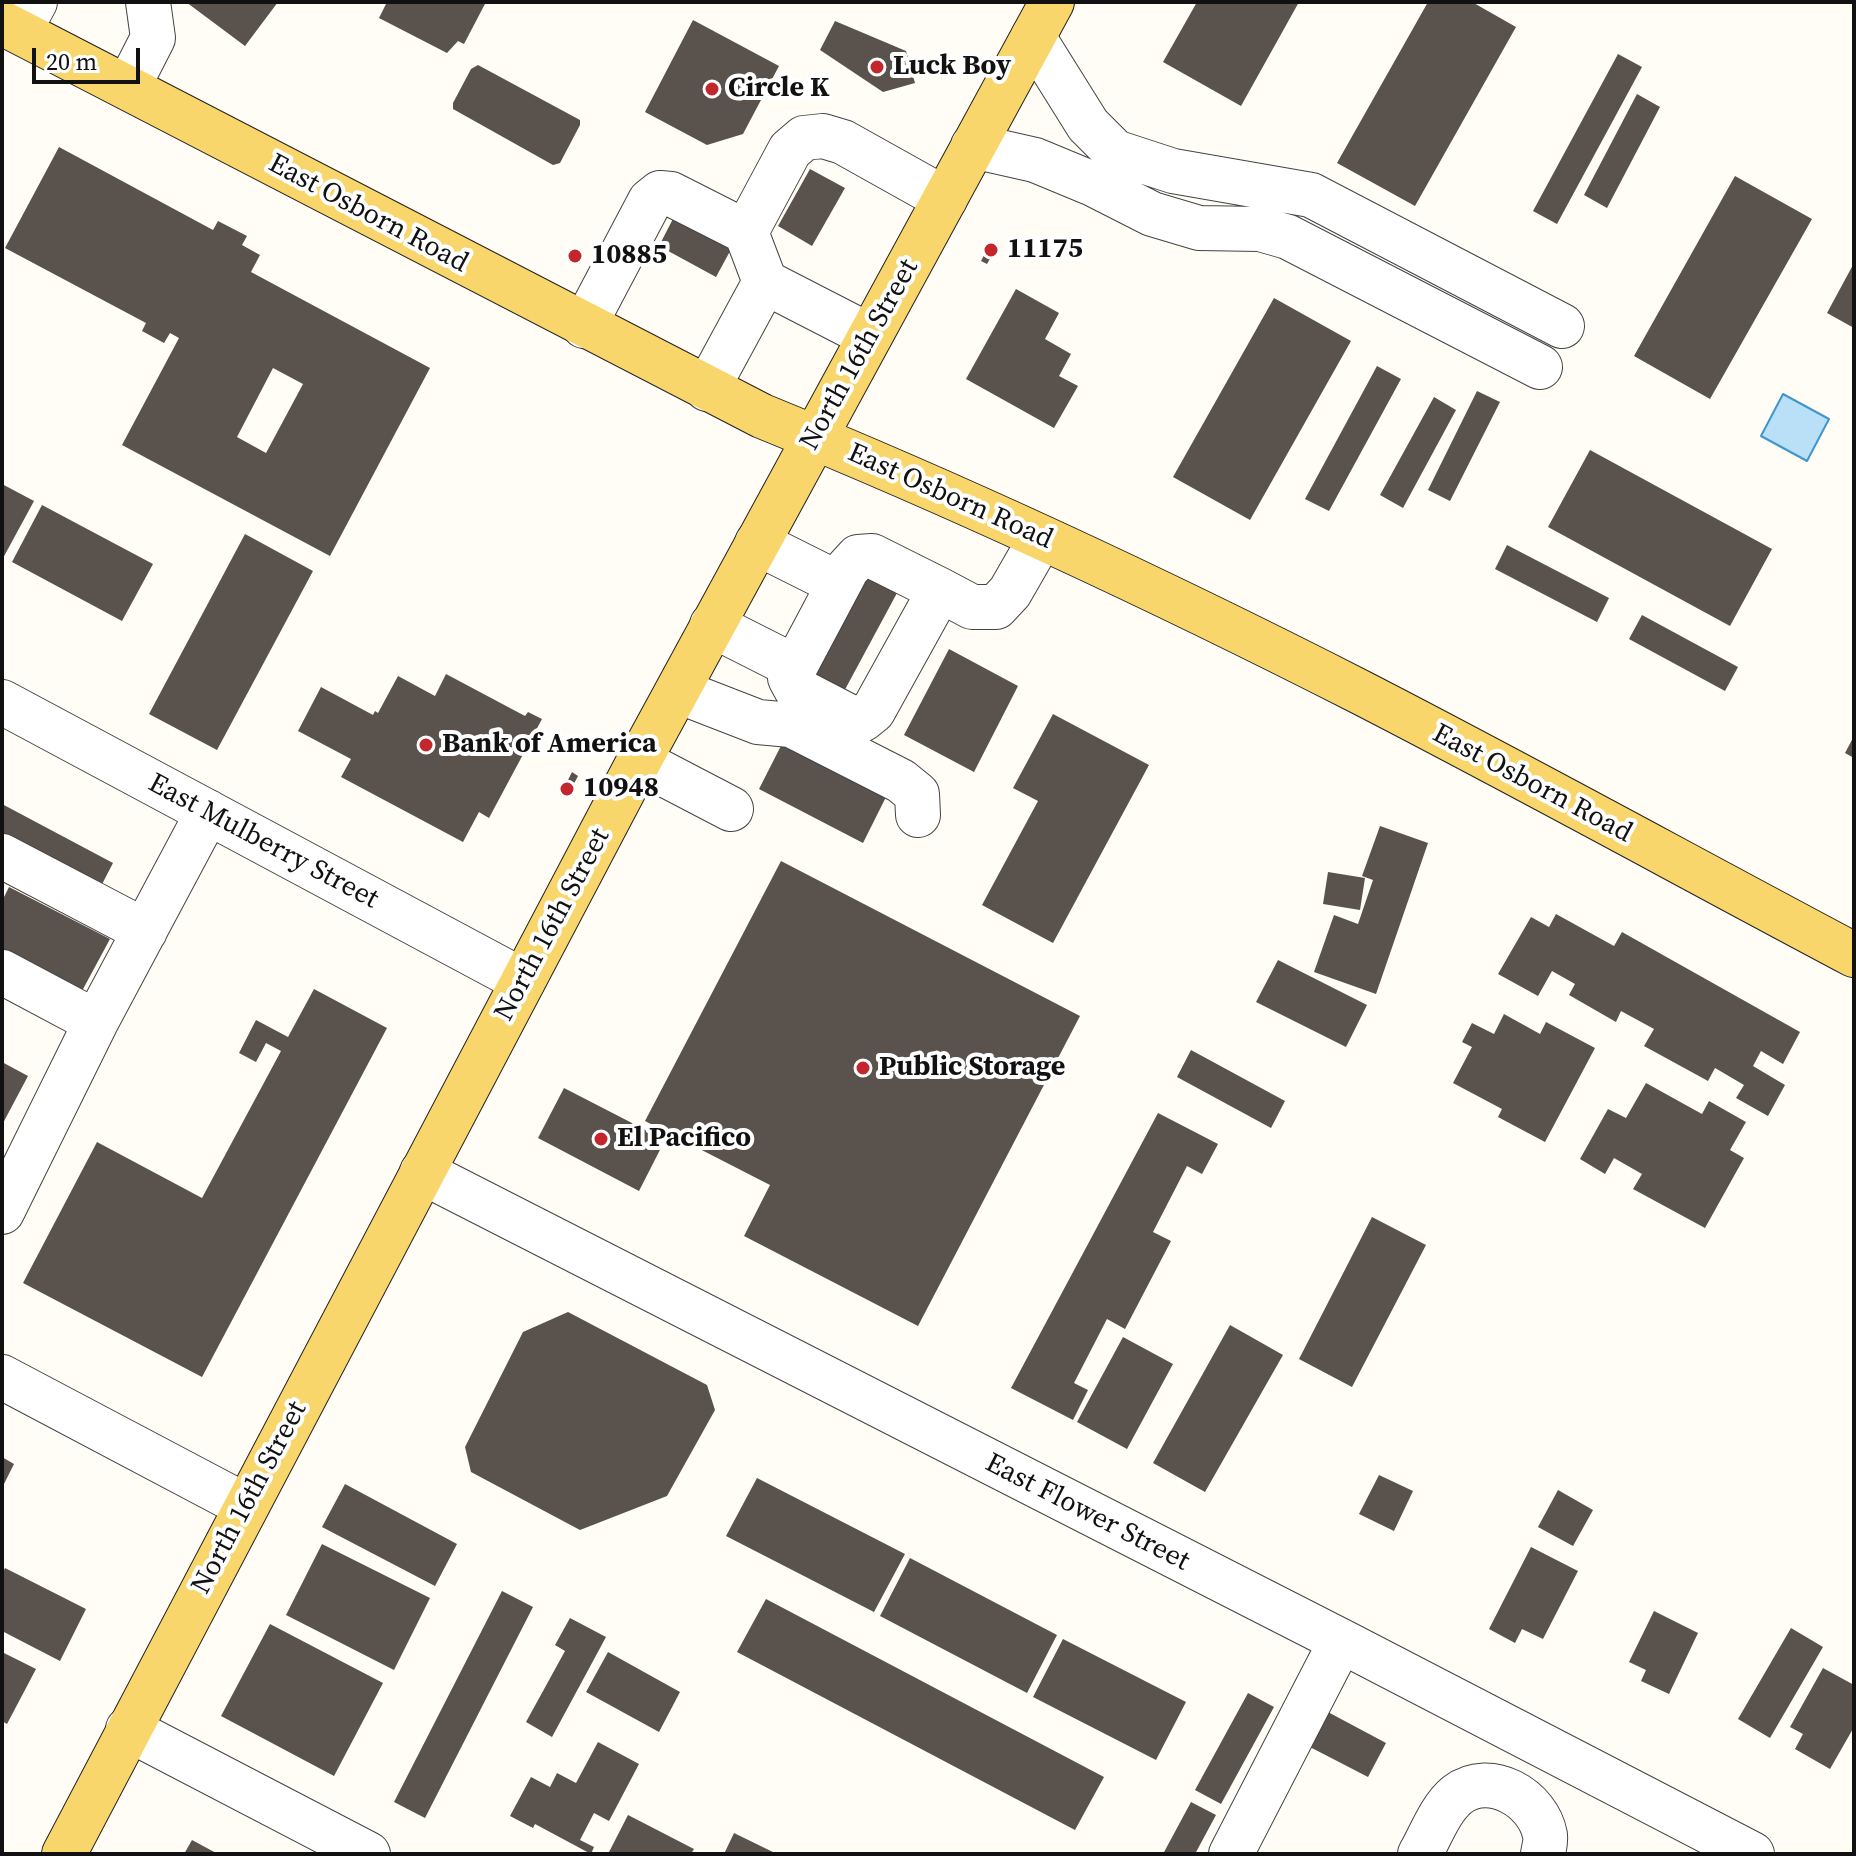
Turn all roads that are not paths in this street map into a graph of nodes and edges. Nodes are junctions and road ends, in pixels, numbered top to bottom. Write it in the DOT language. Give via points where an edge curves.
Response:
graph roads {
  1 [pos="148,2"];
  2 [pos="19,19"];
  3 [pos="1042,20"];
  4 [pos="128,87"];
  5 [pos="973,146"];
  6 [pos="1224,181"];
  7 [pos="945,199"];
  8 [pos="1199,228"];
  9 [pos="746,232"];
  10 [pos="765,282"];
  11 [pos="584,326"];
  12 [pos="1562,326"];
  13 [pos="870,336"];
  14 [pos="1540,367"];
  15 [pos="707,389"];
  16 [pos="814,437"];
  17 [pos="1041,538"];
  18 [pos="757,543"];
  19 [pos="839,584"];
  20 [pos="940,590"];
  21 [pos="712,625"];
  22 [pos="795,667"];
  23 [pos="678,691"];
  24 [pos="2,702"];
  25 [pos="639,761"];
  26 [pos="731,809"];
  27 [pos="208,812"];
  28 [pos="918,815"];
  29 [pos="2,856"];
  30 [pos="145,931"];
  31 [pos="1854,955"];
  32 [pos="2,972"];
  33 [pos="523,981"];
  34 [pos="96,1022"];
  35 [pos="422,1172"];
  36 [pos="2,1212"];
  37 [pos="2,1377"];
  38 [pos="246,1506"];
  39 [pos="1341,1641"];
  40 [pos="128,1729"];
  41 [pos="1539,1743"];
  42 [pos="1513,1791"];
  43 [pos="1748,1853"];
  44 [pos="64,1854"];
  45 [pos="368,1854"];
  46 [pos="1231,1854"];
  47 [pos="1420,1854"];
  48 [pos="1543,1854"];
  1 -- 4 [label="street" via="153,38"];
  2 -- 4 [label="main road, East Osborn Road"];
  3 -- 5 [label="main road, North 16th Street"];
  3 -- 6 [label="street" via="1088,125 1115,152"];
  4 -- 11 [label="main road, East Osborn Road"];
  5 -- 7 [label="main road, North 16th Street"];
  5 -- 8 [label="street" via="1035,160 1152,214"];
  6 -- 8 [label="street"];
  6 -- 12 [label="street" via="1311,195"];
  7 -- 9 [label="street" via="843,142 804,138 790,150"];
  7 -- 13 [label="main road, North 16th Street"];
  8 -- 14 [label="street" via="1260,229 1288,237"];
  9 -- 10 [label="street"];
  9 -- 11 [label="street" via="660,193 650,201"];
  10 -- 13 [label="street"];
  10 -- 15 [label="street"];
  11 -- 15 [label="main road, East Osborn Road"];
  13 -- 16 [label="main road, North 16th Street"];
  15 -- 16 [label="main road, East Osborn Road"];
  16 -- 17 [label="main road, East Osborn Road"];
  16 -- 18 [label="main road, North 16th Street"];
  17 -- 20 [label="street" via="996,607 972,607"];
  17 -- 31 [label="main road, East Osborn Road" via="1362,693"];
  18 -- 19 [label="street"];
  18 -- 21 [label="main road, North 16th Street"];
  19 -- 20 [label="street" via="858,557 872,556"];
  19 -- 22 [label="street"];
  20 -- 22 [label="street" via="873,711 863,719 796,689 790,678"];
  21 -- 22 [label="street"];
  21 -- 23 [label="main road, North 16th Street"];
  23 -- 25 [label="main road, North 16th Street"];
  23 -- 28 [label="street" via="758,722 791,725 901,781 917,794"];
  24 -- 27 [label="street, East Mulberry Street"];
  25 -- 26 [label="street"];
  25 -- 33 [label="main road, North 16th Street"];
  27 -- 30 [label="street"];
  27 -- 33 [label="street, East Mulberry Street"];
  29 -- 30 [label="street"];
  30 -- 34 [label="street"];
  32 -- 34 [label="street"];
  33 -- 35 [label="main road, North 16th Street"];
  34 -- 36 [label="street"];
  35 -- 38 [label="main road, North 16th Street"];
  35 -- 39 [label="street, East Flower Street"];
  37 -- 38 [label="street"];
  38 -- 40 [label="main road, North 16th Street"];
  39 -- 41 [label="street, East Flower Street"];
  39 -- 46 [label="street"];
  40 -- 44 [label="main road, North 16th Street"];
  40 -- 45 [label="street"];
  41 -- 42 [label="street"];
  41 -- 43 [label="street, East Flower Street"];
  42 -- 47 [label="street" via="1493,1785 1459,1794"];
  42 -- 48 [label="street" via="1539,1819 1546,1836"];
}
